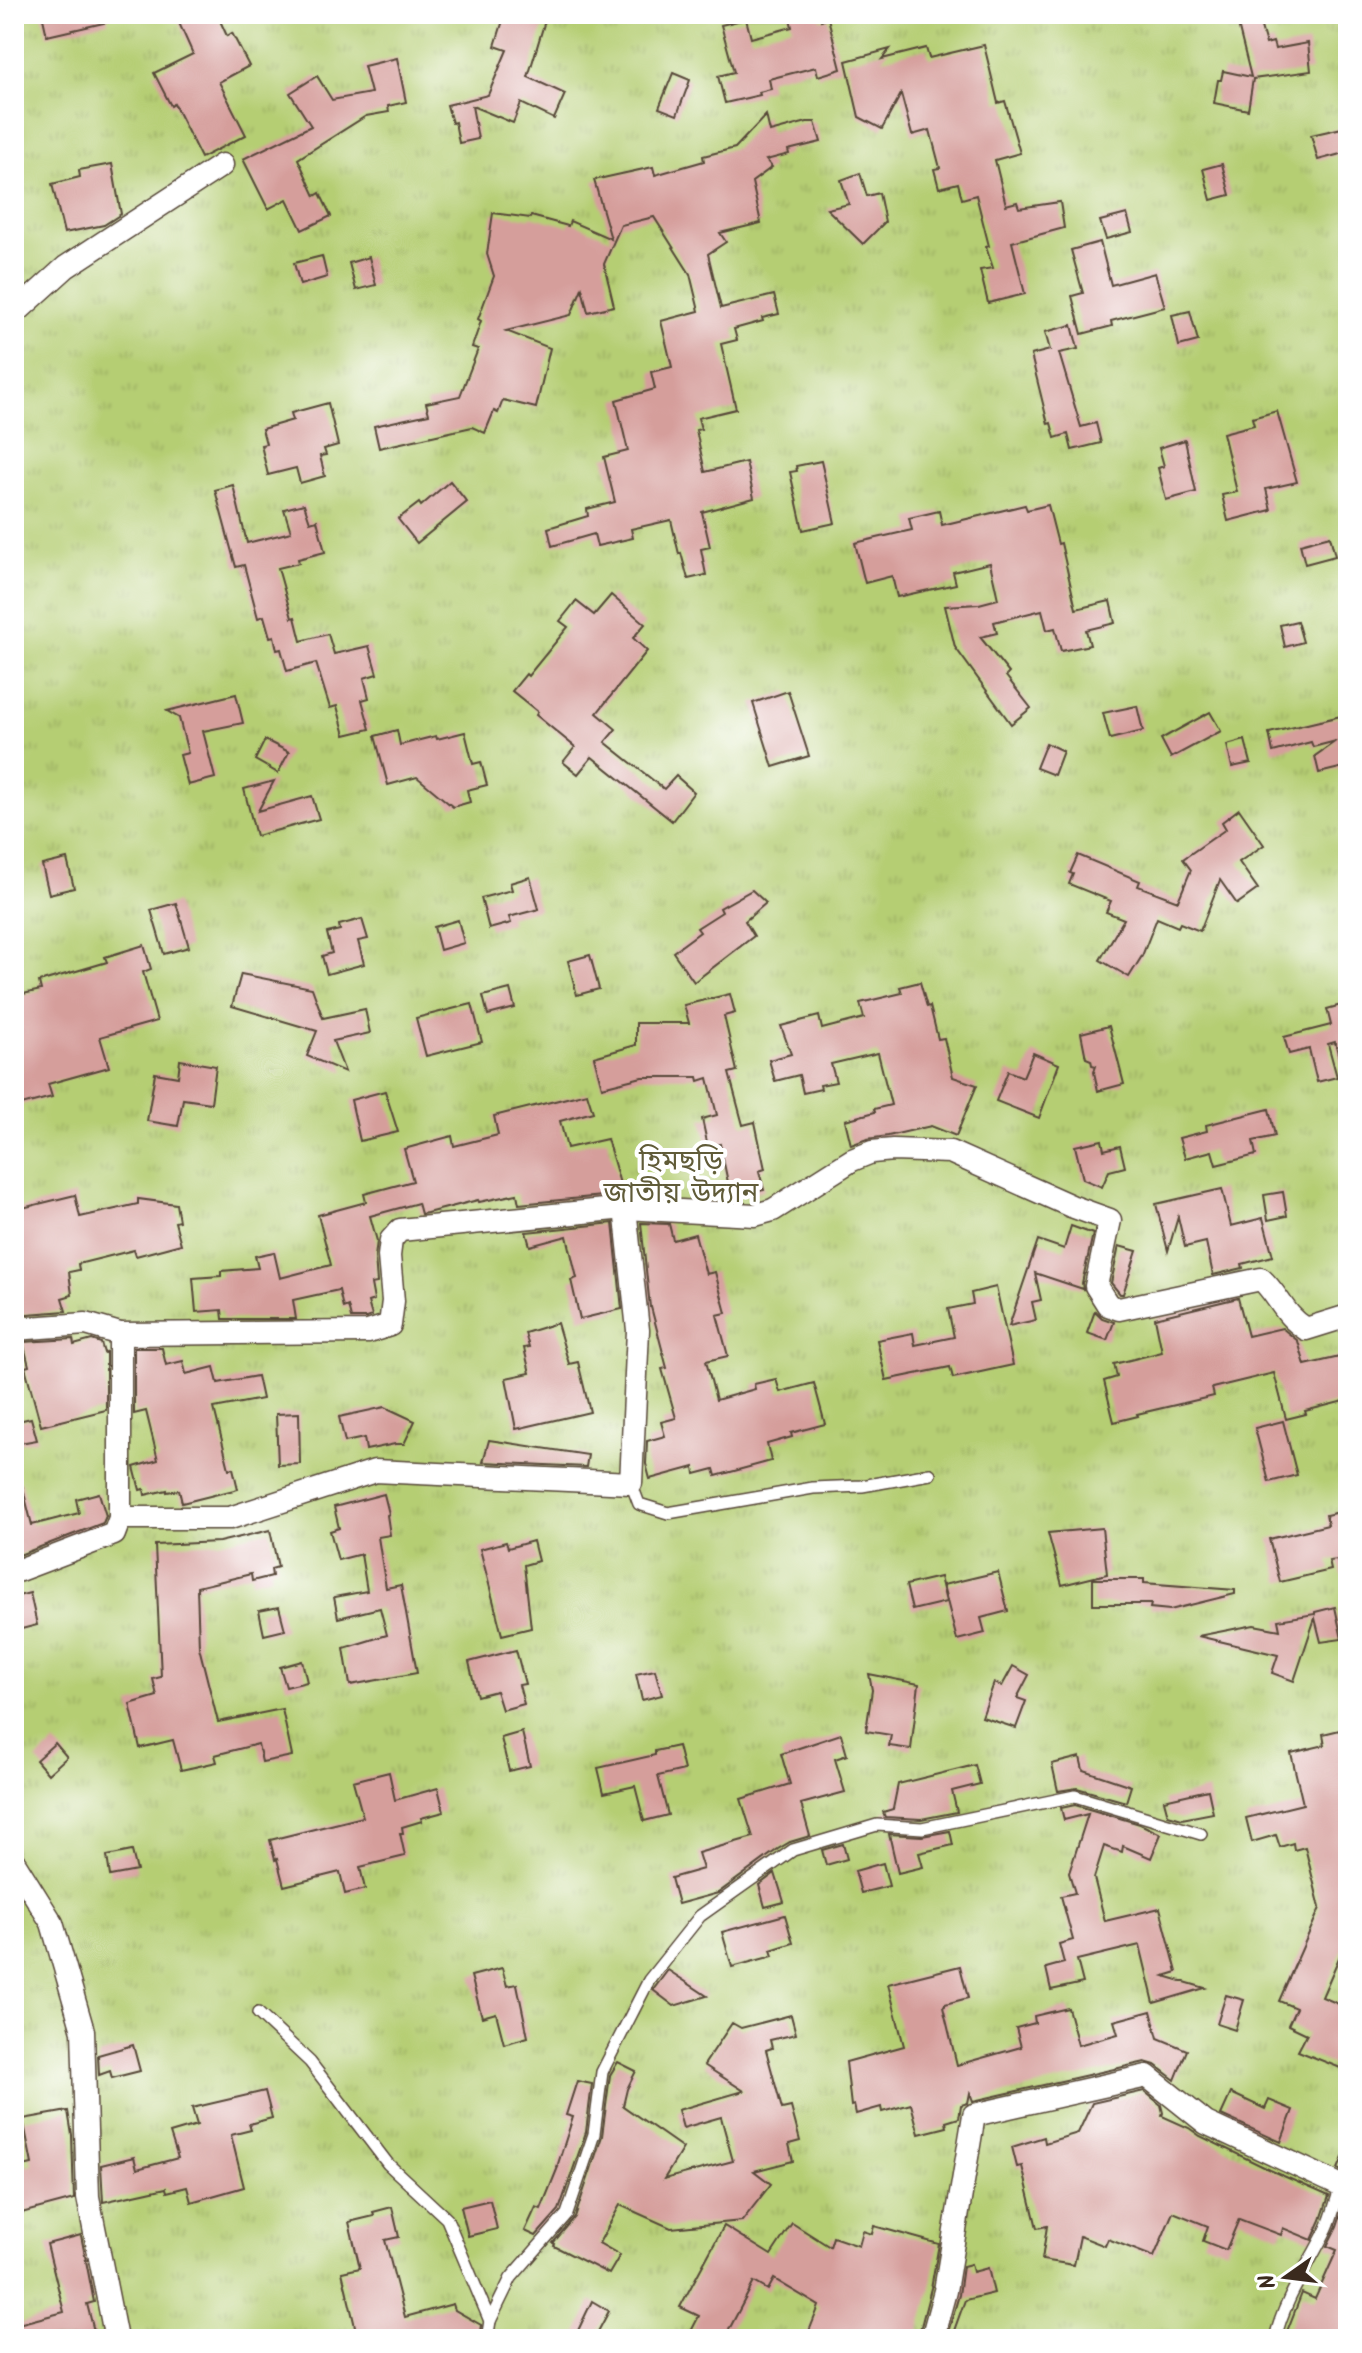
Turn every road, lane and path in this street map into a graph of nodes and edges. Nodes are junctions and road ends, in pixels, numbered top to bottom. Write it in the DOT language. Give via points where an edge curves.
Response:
graph roads {
  1 [pos="222,165"];
  2 [pos="14,314"];
  3 [pos="625,1208"];
  4 [pos="1348,1316"];
  5 [pos="14,1329"];
  6 [pos="120,1334"];
  7 [pos="930,1474"];
  8 [pos="631,1483"];
  9 [pos="120,1518"];
  10 [pos="14,1572"];
  11 [pos="1201,1834"];
  12 [pos="14,1862"];
  13 [pos="258,2013"];
  14 [pos="1344,2187"];
  15 [pos="490,2321"];
  16 [pos="116,2339"];
  17 [pos="487,2339"];
  18 [pos="932,2339"];
  19 [pos="1275,2339"];
  1 -- 2 [label="street" via="66,267"];
  3 -- 4 [label="street" via="755,1215 773,1210 872,1152 950,1152 1110,1220 1096,1286 1108,1305 1119,1309 1261,1279 1286,1314 1306,1329"];
  3 -- 6 [label="street" via="400,1230 391,1240 389,1256 390,1325 368,1332"];
  3 -- 8 [label="street" via="638,1330"];
  5 -- 6 [label="street" via="86,1324"];
  6 -- 9 [label="street"];
  7 -- 8 [label="lane" via="668,1513 639,1504"];
  8 -- 9 [label="street" via="375,1471 230,1518"];
  9 -- 10 [label="street" via="114,1534"];
  11 -- 15 [label="lane" via="1075,1796 922,1828 877,1825 793,1850 700,1916 649,1980 602,2072 594,2134 567,2214 511,2278"];
  12 -- 16 [label="street" via="52,1923 83,2031 88,2197"];
  13 -- 15 [label="lane" via="310,2062 388,2164 447,2219"];
  14 -- 18 [label="street" via="1206,2123 1147,2076 974,2115"];
  14 -- 19 [label="lane"];
  15 -- 17 [label="lane"];
}
